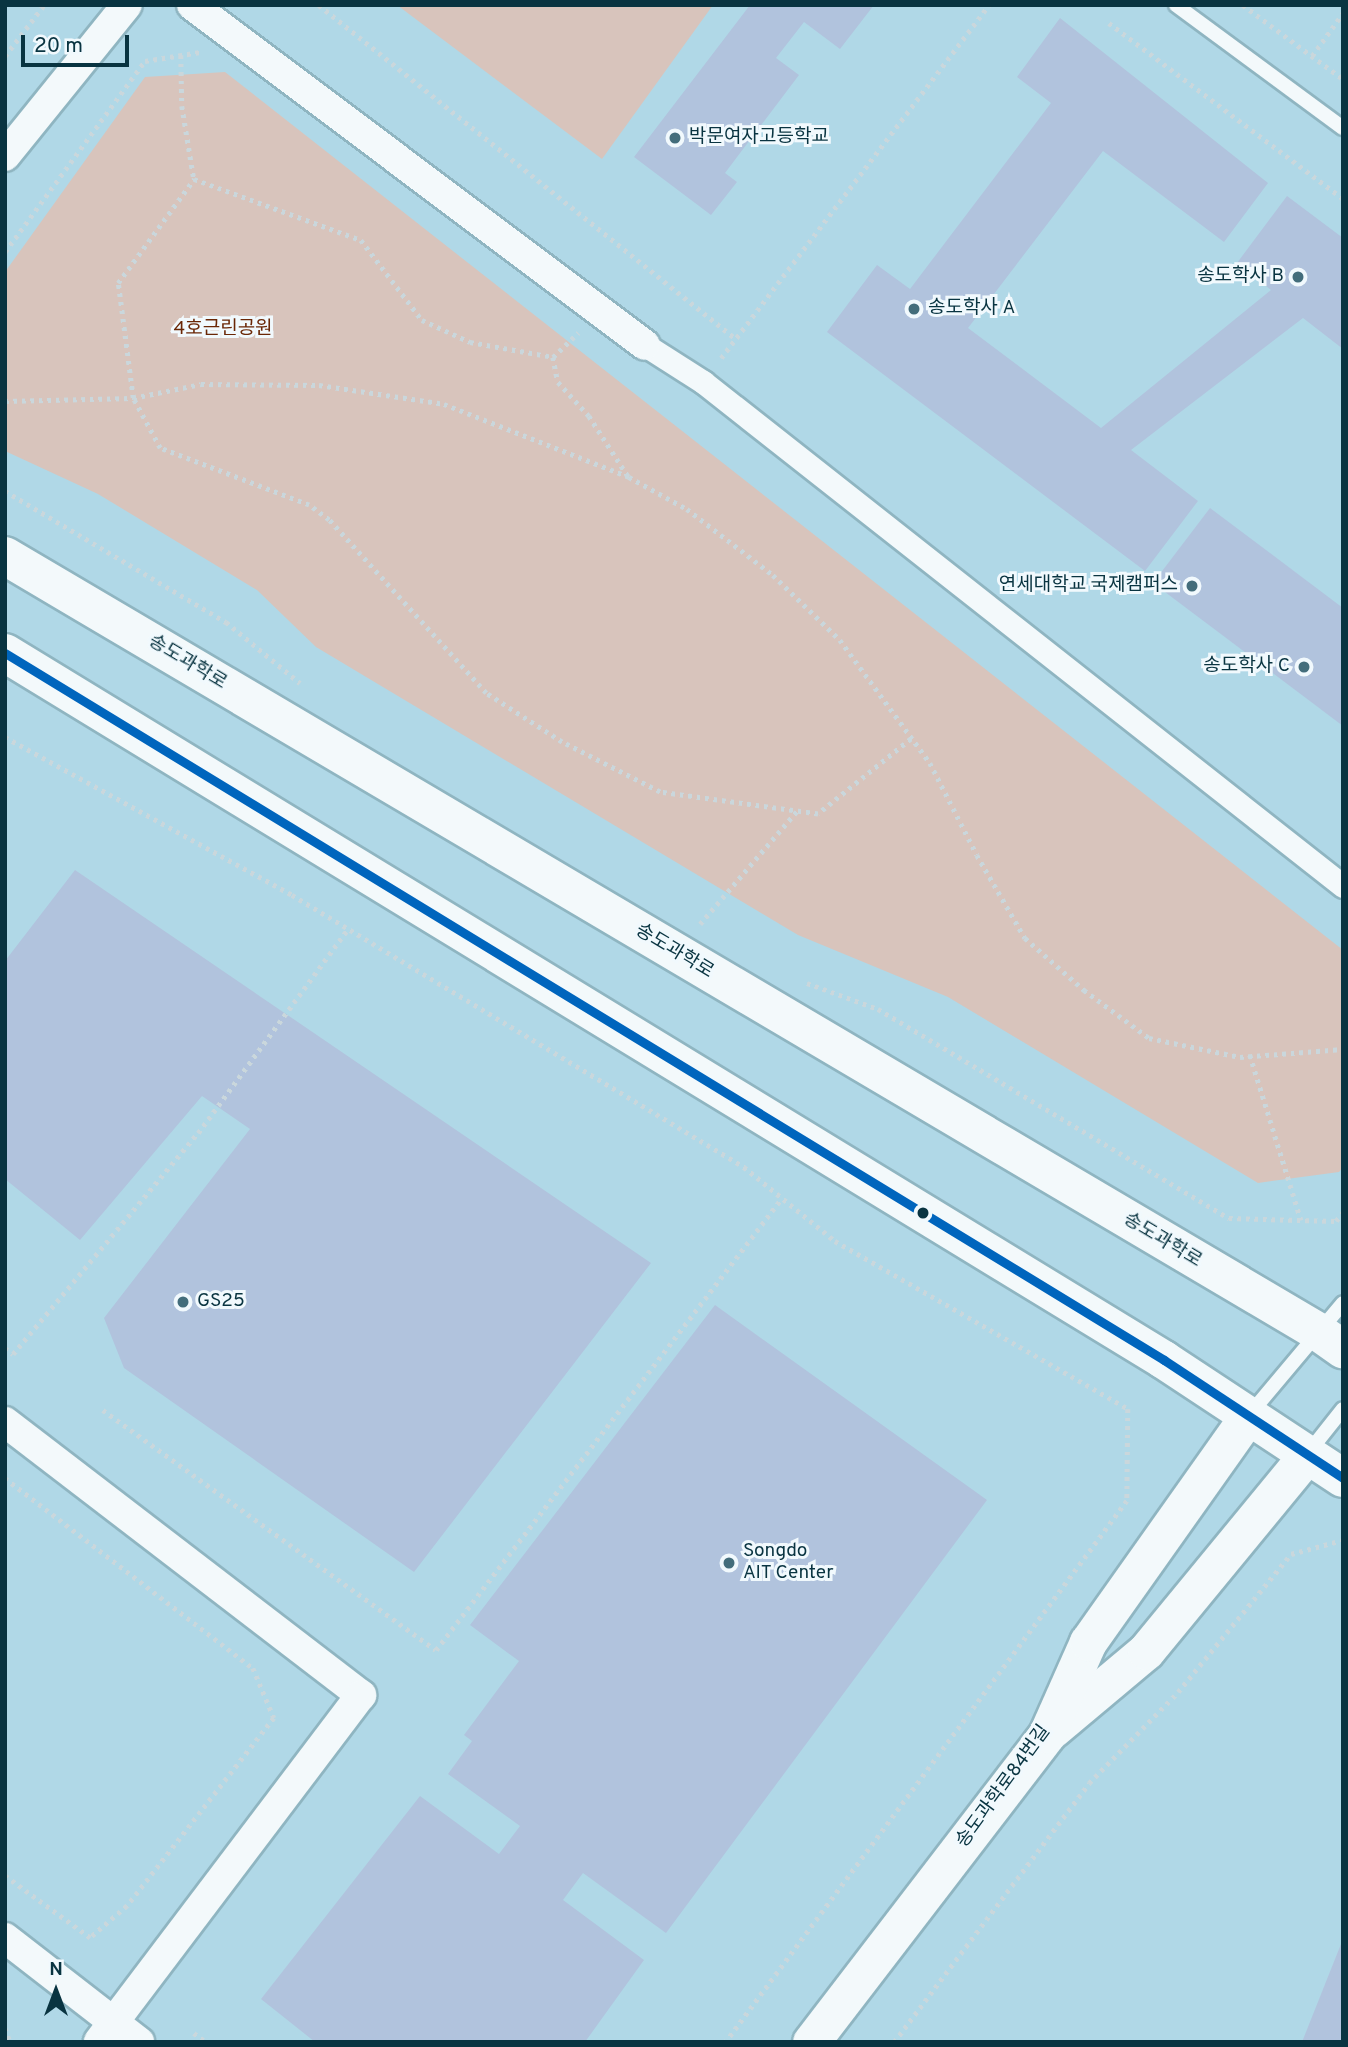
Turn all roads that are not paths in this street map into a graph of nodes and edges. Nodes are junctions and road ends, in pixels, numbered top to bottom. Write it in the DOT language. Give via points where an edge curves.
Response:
graph roads {
  1 [pos="127,5"];
  2 [pos="192,5"];
  3 [pos="1176,5"];
  4 [pos="1343,128"];
  5 [pos="5,156"];
  6 [pos="645,345"];
  7 [pos="5,556"];
  8 [pos="5,653"];
  9 [pos="1343,886"];
  10 [pos="1343,1303"];
  11 [pos="1330,1340"];
  12 [pos="1343,1409"];
  13 [pos="1248,1416"];
  14 [pos="5,1422"];
  15 [pos="1307,1454"];
  16 [pos="1343,1478"];
  17 [pos="1046,1734"];
  18 [pos="5,1938"];
  19 [pos="107,2032"];
  20 [pos="139,2042"];
  21 [pos="811,2042"];
  1 -- 5 [label="street"];
  2 -- 6 [label="street"];
  3 -- 4 [label="lane"];
  6 -- 9 [label="street" via="704,382"];
  7 -- 11 [label="main road, 송도과학로"];
  8 -- 13 [label="main road" via="1152,1352"];
  10 -- 11 [label="lane"];
  11 -- 13 [label="lane"];
  12 -- 15 [label="lane"];
  13 -- 15 [label="main road"];
  13 -- 17 [label="street, 송도과학로84번길" via="1088,1642"];
  14 -- 19 [label="street" via="361,1695"];
  15 -- 16 [label="main road"];
  15 -- 17 [label="street" via="1146,1651"];
  17 -- 21 [label="street, 송도과학로84번길"];
  18 -- 19 [label="street"];
  19 -- 20 [label="street"];
}
